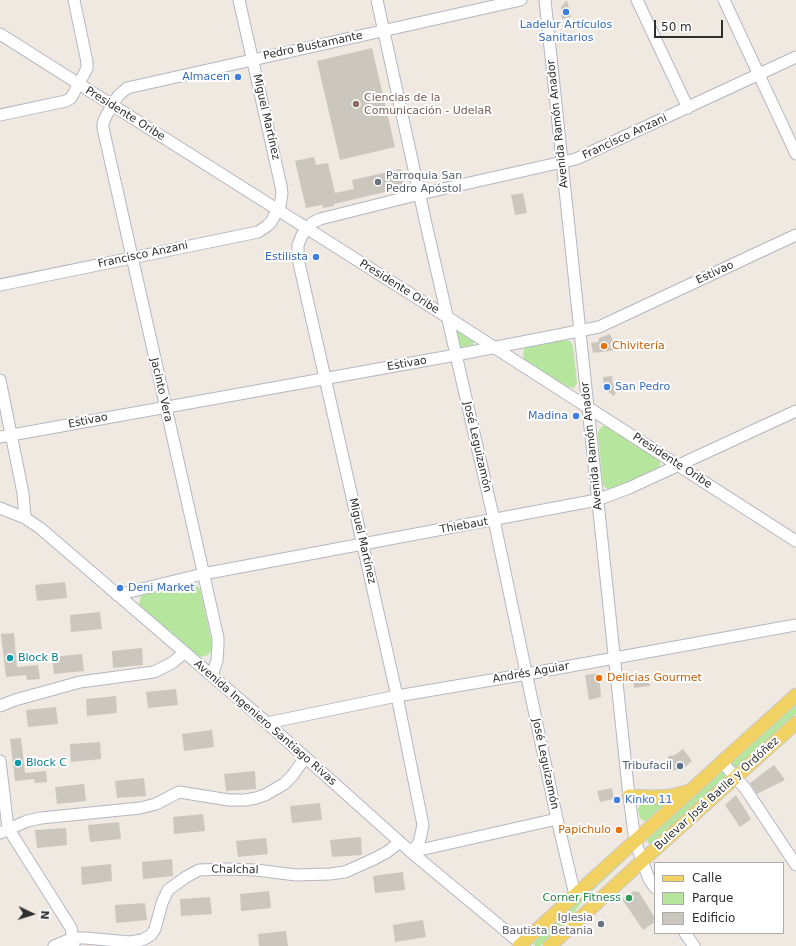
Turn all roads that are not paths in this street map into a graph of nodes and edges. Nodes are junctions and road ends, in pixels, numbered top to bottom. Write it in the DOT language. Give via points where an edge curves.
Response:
graph roads {
  1 [pos="74,0"];
  2 [pos="239,0"];
  3 [pos="378,0"];
  4 [pos="521,0"];
  5 [pos="545,0"];
  6 [pos="637,0"];
  7 [pos="724,0"];
  8 [pos="384,31"];
  9 [pos="0,34"];
  10 [pos="796,57"];
  11 [pos="252,59"];
  12 [pos="759,74"];
  13 [pos="79,85"];
  14 [pos="112,105"];
  15 [pos="688,108"];
  16 [pos="0,116"];
  17 [pos="796,154"];
  18 [pos="562,163"];
  19 [pos="420,194"];
  20 [pos="278,211"];
  21 [pos="307,229"];
  22 [pos="796,235"];
  23 [pos="132,257"];
  24 [pos="0,285"];
  25 [pos="447,317"];
  26 [pos="579,331"];
  27 [pos="494,348"];
  28 [pos="456,355"];
  29 [pos="325,379"];
  30 [pos="0,380"];
  31 [pos="165,407"];
  32 [pos="588,408"];
  33 [pos="796,411"];
  34 [pos="11,435"];
  35 [pos="0,437"];
  36 [pos="679,465"];
  37 [pos="597,500"];
  38 [pos="0,508"];
  39 [pos="25,518"];
  40 [pos="494,520"];
  41 [pos="796,540"];
  42 [pos="362,545"];
  43 [pos="203,574"];
  44 [pos="117,596"];
  45 [pos="796,625"];
  46 [pos="184,653"];
  47 [pos="614,658"];
  48 [pos="527,674"];
  49 [pos="212,676"];
  50 [pos="796,695"];
  51 [pos="397,696"];
  52 [pos="0,706"];
  53 [pos="267,723"];
  54 [pos="796,723"];
  55 [pos="305,758"];
  56 [pos="722,762"];
  57 [pos="0,765"];
  58 [pos="736,777"];
  59 [pos="688,792"];
  60 [pos="629,796"];
  61 [pos="557,819"];
  62 [pos="4,831"];
  63 [pos="635,841"];
  64 [pos="400,842"];
  65 [pos="411,852"];
  66 [pos="642,860"];
  67 [pos="796,865"];
  68 [pos="654,886"];
  69 [pos="575,895"];
  70 [pos="686,934"];
  71 [pos="74,942"];
  72 [pos="521,945"];
  73 [pos="54,946"];
  74 [pos="550,946"];
  75 [pos="694,946"];
  1 -- 13 [label="street" via="87,62"];
  2 -- 11 [label="street, Miguel Martínez"];
  3 -- 8 [label="street, José Leguizamón"];
  4 -- 8 [label="street, Pedro Bustamante"];
  5 -- 18 [label="street, Avenida Ramón Anador"];
  6 -- 15 [label="street"];
  7 -- 12 [label="street"];
  8 -- 11 [label="street, Pedro Bustamante"];
  8 -- 19 [label="street, José Leguizamón"];
  9 -- 13 [label="street, Presidente Oribe"];
  10 -- 12 [label="street, Francisco Anzani"];
  11 -- 14 [label="street, Pedro Bustamante" via="127,88"];
  11 -- 20 [label="street, Miguel Martínez" via="281,186"];
  12 -- 15 [label="street, Francisco Anzani"];
  12 -- 17 [label="street"];
  13 -- 14 [label="street, Presidente Oribe"];
  13 -- 16 [label="street" via="66,101"];
  14 -- 20 [label="street, Presidente Oribe"];
  14 -- 23 [label="street, Jacinto Vera" via="103,128"];
  15 -- 18 [label="street, Francisco Anzani"];
  18 -- 19 [label="street, Francisco Anzani"];
  18 -- 26 [label="street, Avenida Ramón Anador"];
  19 -- 21 [label="street, Francisco Anzani" via="320,219"];
  19 -- 25 [label="street, José Leguizamón"];
  20 -- 21 [label="street, Presidente Oribe"];
  20 -- 23 [label="street, Francisco Anzani" via="267,226 258,232"];
  21 -- 25 [label="street, Presidente Oribe"];
  21 -- 29 [label="street, Miguel Martínez" via="298,244 298,253"];
  22 -- 26 [label="street, Estivao" via="599,327"];
  23 -- 24 [label="street, Francisco Anzani"];
  23 -- 31 [label="street, Jacinto Vera"];
  25 -- 27 [label="street, Presidente Oribe"];
  25 -- 28 [label="street, José Leguizamón"];
  26 -- 27 [label="street, Estivao"];
  26 -- 32 [label="street, Avenida Ramón Anador"];
  27 -- 28 [label="street, Estivao"];
  27 -- 32 [label="street, Presidente Oribe"];
  28 -- 29 [label="street, Estivao"];
  28 -- 40 [label="street, José Leguizamón"];
  29 -- 31 [label="street, Estivao"];
  29 -- 42 [label="street, Miguel Martínez"];
  30 -- 34 [label="street"];
  31 -- 34 [label="street, Estivao"];
  31 -- 43 [label="street, Jacinto Vera"];
  32 -- 36 [label="street, Presidente Oribe"];
  32 -- 37 [label="street, Avenida Ramón Anador"];
  33 -- 36 [label="street, Thiebaut"];
  34 -- 35 [label="street, Estivao"];
  34 -- 39 [label="street" via="23,493"];
  36 -- 37 [label="street, Thiebaut"];
  36 -- 41 [label="street, Presidente Oribe"];
  37 -- 40 [label="street, Thiebaut"];
  37 -- 47 [label="street, Avenida Ramón Anador"];
  38 -- 39 [label="street, Avenida Ingeniero Santiago Rivas"];
  39 -- 44 [label="street, Avenida Ingeniero Santiago Rivas" via="40,528"];
  40 -- 42 [label="street, Thiebaut"];
  40 -- 48 [label="street, José Leguizamón"];
  42 -- 43 [label="street, Thiebaut"];
  42 -- 51 [label="street, Miguel Martínez"];
  43 -- 44 [label="street, Thiebaut"];
  43 -- 49 [label="street, Jacinto Vera" via="218,645"];
  44 -- 46 [label="street, Avenida Ingeniero Santiago Rivas"];
  45 -- 47 [label="street, Andrés Aguiar"];
  46 -- 49 [label="street, Avenida Ingeniero Santiago Rivas"];
  46 -- 52 [label="street" via="172,663 154,672 80,682"];
  47 -- 48 [label="street, Andrés Aguiar"];
  47 -- 60 [label="street, Avenida Ramón Anador"];
  48 -- 51 [label="street, Andrés Aguiar"];
  48 -- 61 [label="street, José Leguizamón"];
  49 -- 53 [label="street, Avenida Ingeniero Santiago Rivas"];
  50 -- 56 [label="main road, Bulevar José Batlle y Ordóñez"];
  51 -- 53 [label="street, Andrés Aguiar"];
  51 -- 65 [label="street, Miguel Martínez" via="423,825 419,843"];
  53 -- 55 [label="street, Avenida Ingeniero Santiago Rivas"];
  54 -- 58 [label="main road, Bulevar José Batlle y Ordóñez"];
  55 -- 62 [label="street" via="284,784 256,798 229,800 179,792 156,804 140,808 40,818"];
  55 -- 64 [label="street, Avenida Ingeniero Santiago Rivas"];
  56 -- 58 [label="street"];
  56 -- 59 [label="main road, Bulevar José Batlle y Ordóñez"];
  57 -- 62 [label="street"];
  58 -- 66 [label="main road, Bulevar José Batlle y Ordóñez"];
  58 -- 67 [label="street"];
  59 -- 60 [label="main road" via="671,796"];
  59 -- 63 [label="main road, Bulevar José Batlle y Ordóñez"];
  60 -- 63 [label="street, Avenida Ramón Anador"];
  61 -- 65 [label="street"];
  61 -- 69 [label="street, José Leguizamón"];
  62 -- 71 [label="street" via="71,928"];
  63 -- 66 [label="street, Avenida Ramón Anador"];
  63 -- 69 [label="main road, Bulevar José Batlle y Ordóñez"];
  64 -- 65 [label="street, Avenida Ingeniero Santiago Rivas"];
  64 -- 71 [label="street, Chalchal" via="387,852 345,872 296,875 256,870 199,870 186,876 168,890 155,929 146,938 130,942 84,938"];
  65 -- 72 [label="street, Avenida Ingeniero Santiago Rivas"];
  66 -- 68 [label="street, Avenida Ramón Anador"];
  66 -- 74 [label="main road, Bulevar José Batlle y Ordóñez"];
  69 -- 72 [label="main road, Bulevar José Batlle y Ordóñez"];
  70 -- 75 [label="street"];
  71 -- 73 [label="street, Chalchal"];
}
